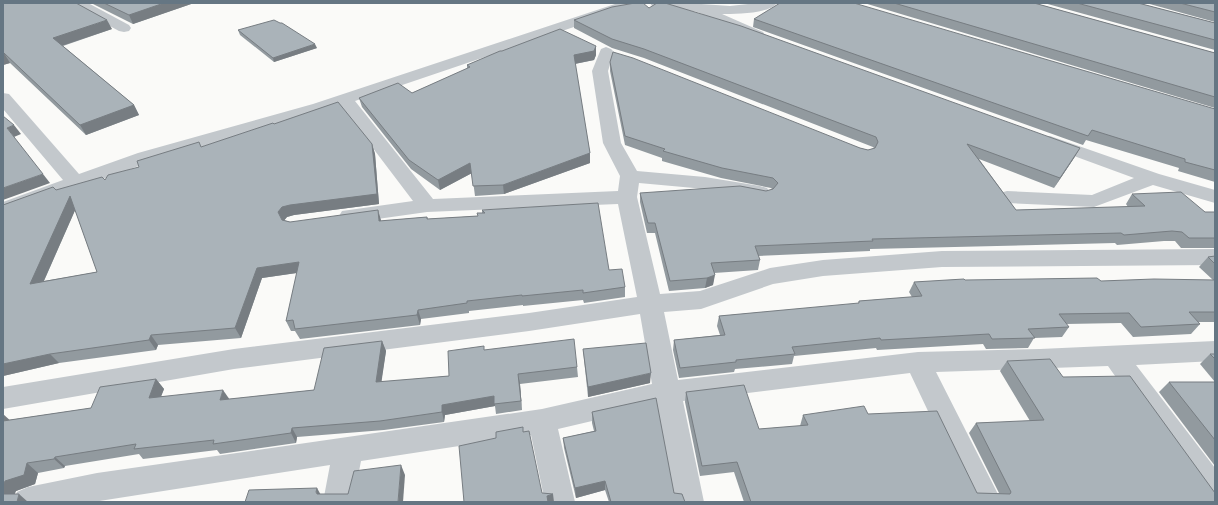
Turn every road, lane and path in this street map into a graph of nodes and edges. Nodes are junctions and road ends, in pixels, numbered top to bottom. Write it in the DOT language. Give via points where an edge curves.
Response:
graph roads {
  1 [pos="78,3"];
  2 [pos="631,3"];
  3 [pos="657,3"];
  4 [pos="770,3"];
  5 [pos="701,9"];
  6 [pos="124,28"];
  7 [pos="774,41"];
  8 [pos="606,51"];
  9 [pos="3,98"];
  10 [pos="344,99"];
  11 [pos="1033,135"];
  12 [pos="630,176"];
  13 [pos="1152,178"];
  14 [pos="76,183"];
  15 [pos="764,193"];
  16 [pos="627,197"];
  17 [pos="1007,197"];
  18 [pos="1215,197"];
  19 [pos="427,206"];
  20 [pos="3,209"];
  21 [pos="333,218"];
  22 [pos="1215,257"];
  23 [pos="650,304"];
  24 [pos="1215,351"];
  25 [pos="1115,356"];
  26 [pos="918,362"];
  27 [pos="667,392"];
  28 [pos="3,398"];
  29 [pos="542,421"];
  30 [pos="348,451"];
  31 [pos="1215,492"];
  32 [pos="95,495"];
  33 [pos="28,502"];
  34 [pos="338,502"];
  35 [pos="560,502"];
  36 [pos="689,502"];
  37 [pos="987,502"];
  1 -- 6 [label="street"];
  2 -- 10 [label="street" via="565,31"];
  3 -- 5 [label="street"];
  4 -- 5 [label="street" via="762,7 732,10"];
  5 -- 7 [label="street"];
  8 -- 12 [label="street" via="600,71 612,143"];
  9 -- 14 [label="street"];
  10 -- 14 [label="street" via="145,158"];
  10 -- 19 [label="street"];
  11 -- 13 [label="street"];
  12 -- 15 [label="street" via="705,183"];
  12 -- 16 [label="street"];
  13 -- 17 [label="street" via="1094,201"];
  13 -- 18 [label="street"];
  14 -- 20 [label="street"];
  16 -- 19 [label="street"];
  16 -- 23 [label="street"];
  19 -- 21 [label="street"];
  22 -- 23 [label="street" via="942,259 823,268 770,276 702,300"];
  23 -- 27 [label="street"];
  23 -- 28 [label="street" via="234,359"];
  24 -- 25 [label="street"];
  25 -- 26 [label="street"];
  25 -- 31 [label="street"];
  26 -- 27 [label="street"];
  26 -- 37 [label="street"];
  27 -- 29 [label="street"];
  27 -- 36 [label="street"];
  29 -- 30 [label="street"];
  29 -- 35 [label="street"];
  30 -- 32 [label="street"];
  30 -- 34 [label="street"];
  32 -- 33 [label="street"];
}
